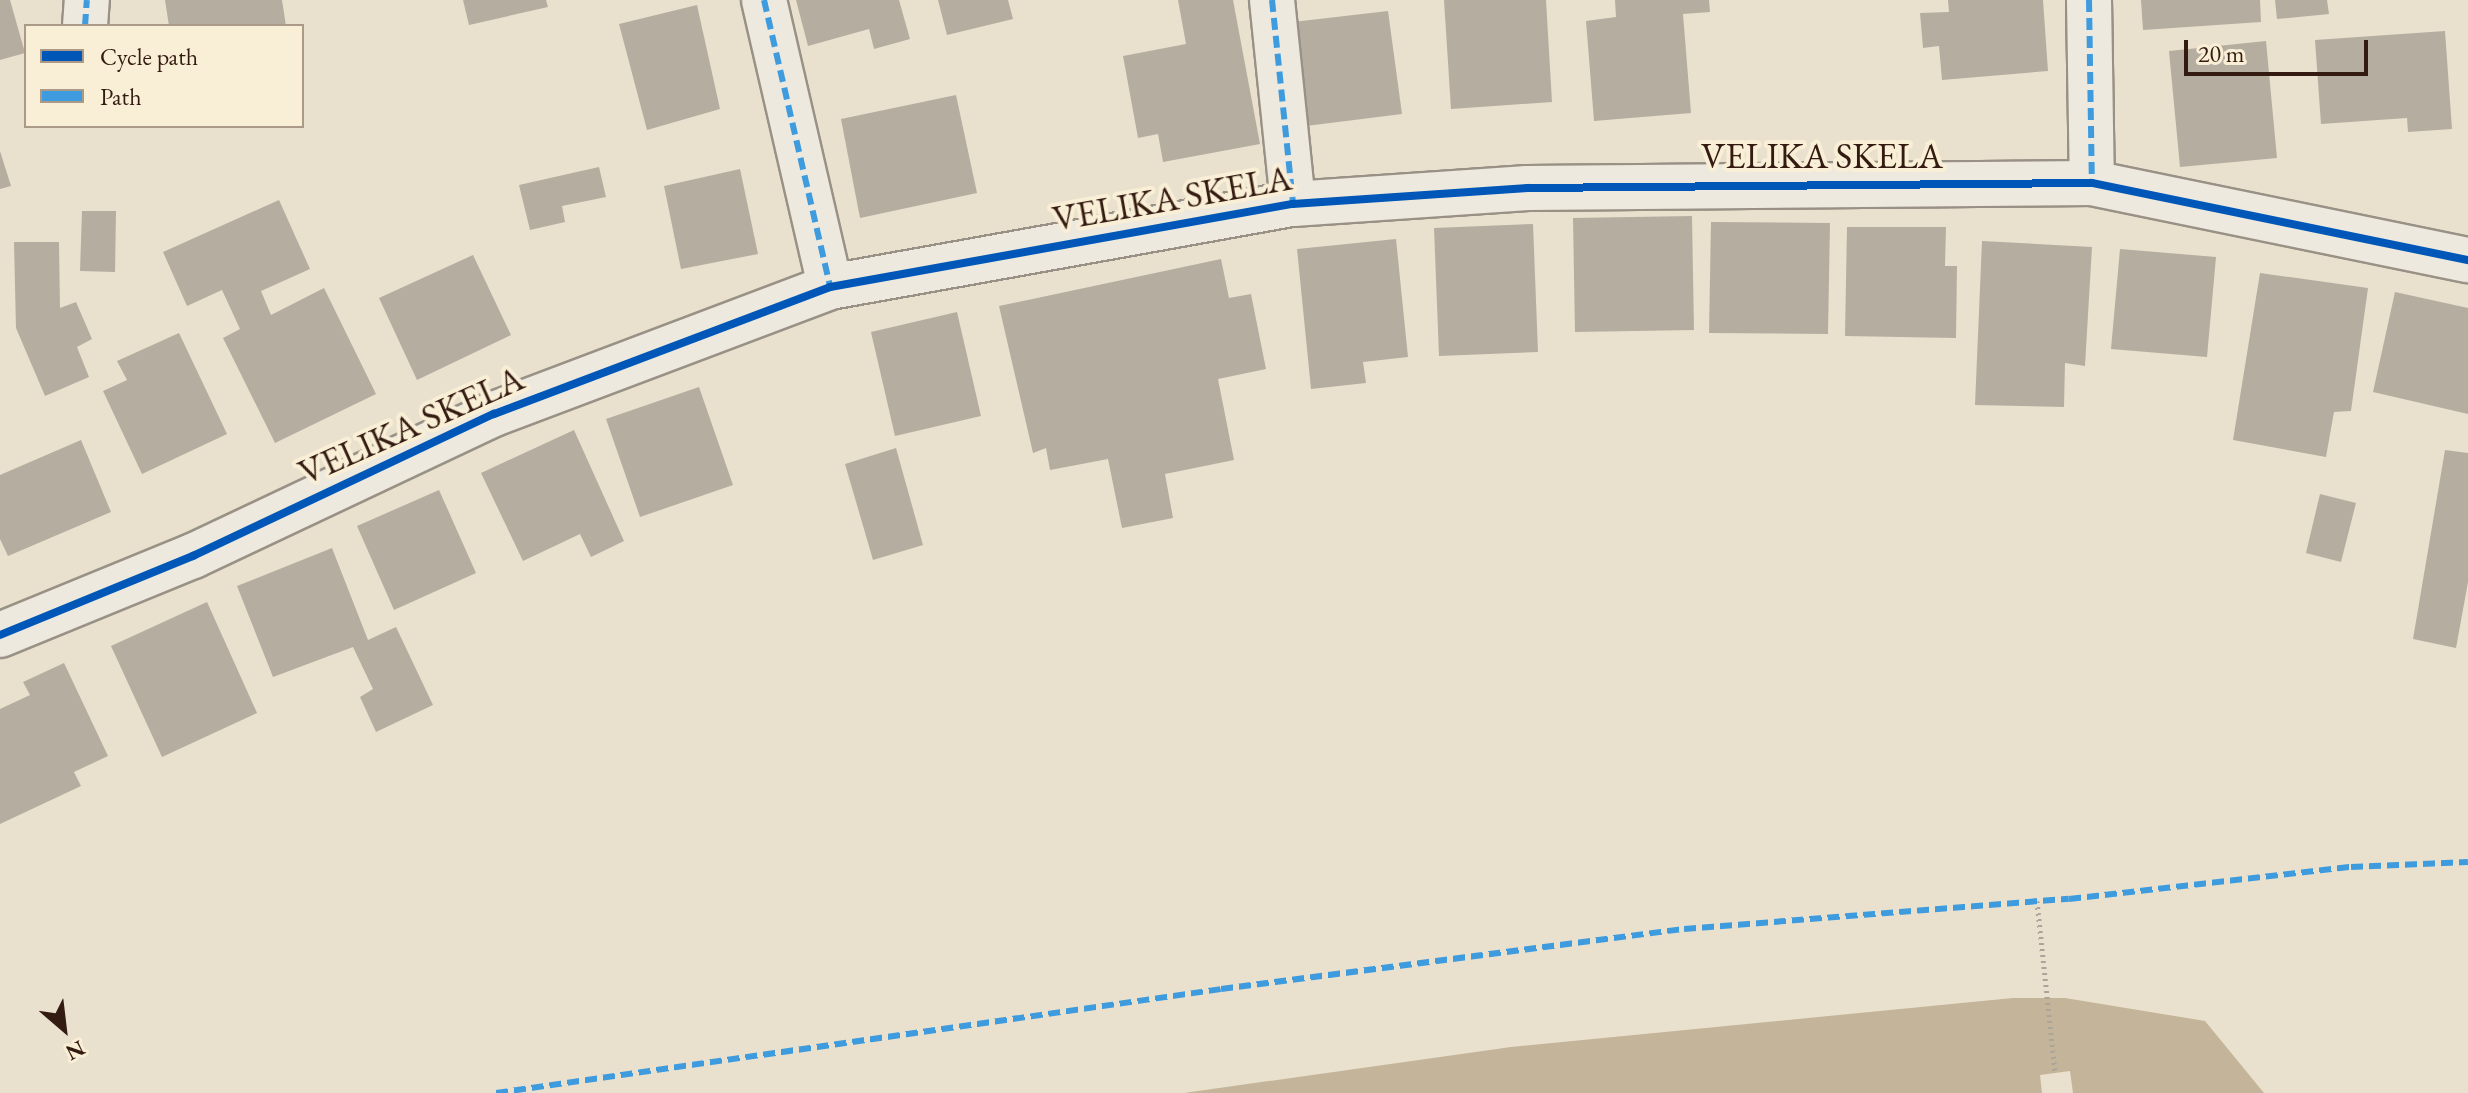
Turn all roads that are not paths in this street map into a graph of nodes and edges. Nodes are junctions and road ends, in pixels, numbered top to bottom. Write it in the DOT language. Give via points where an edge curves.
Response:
graph roads {
  1 [pos="87,0"];
  2 [pos="764,0"];
  3 [pos="1272,0"];
  4 [pos="2089,0"];
  5 [pos="85,24"];
  6 [pos="2092,183"];
  7 [pos="1293,204"];
  8 [pos="2468,260"];
  9 [pos="830,287"];
  10 [pos="0,635"];
  1 -- 5 [label="street"];
  2 -- 9 [label="street"];
  3 -- 7 [label="street, VELIKA SKELA"];
  4 -- 6 [label="street"];
  6 -- 7 [label="street, VELIKA SKELA" via="1542,188"];
  6 -- 8 [label="street, VELIKA SKELA"];
  7 -- 9 [label="street, VELIKA SKELA"];
  9 -- 10 [label="street, VELIKA SKELA" via="494,414 193,556"];
}
